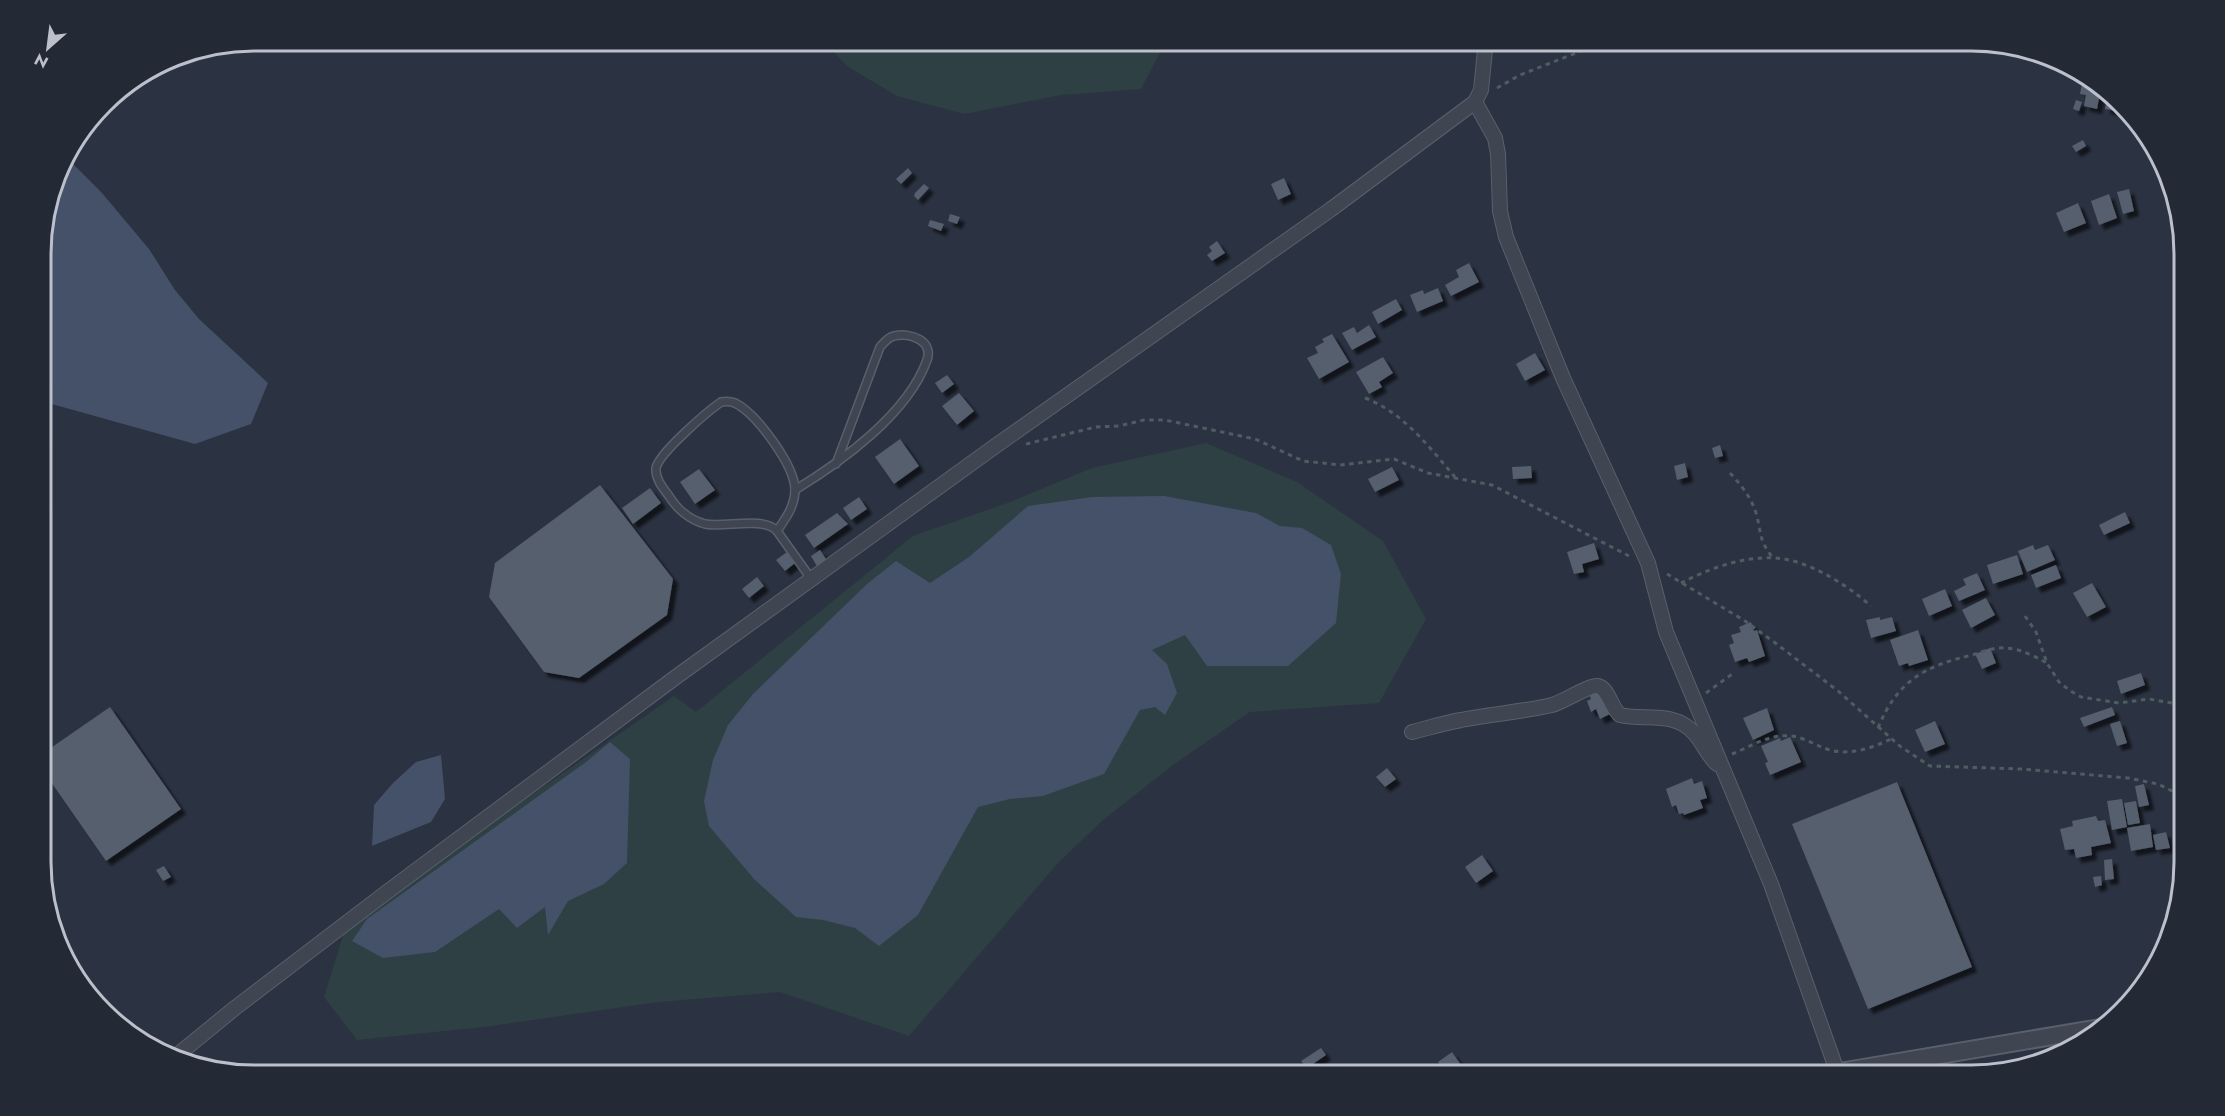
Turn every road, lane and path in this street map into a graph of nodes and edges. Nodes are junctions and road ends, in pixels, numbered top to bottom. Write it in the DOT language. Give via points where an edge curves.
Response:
graph roads {
  1 [pos="1484,51"];
  2 [pos="1581,51"];
  3 [pos="1478,96"];
  4 [pos="1365,398"];
  5 [pos="994,447"];
  6 [pos="836,464"];
  7 [pos="1730,473"];
  8 [pos="1456,477"];
  9 [pos="795,490"];
  10 [pos="777,531"];
  11 [pos="1772,557"];
  12 [pos="1648,563"];
  13 [pos="812,580"];
  14 [pos="1681,582"];
  15 [pos="1871,606"];
  16 [pos="2025,616"];
  17 [pos="2047,663"];
  18 [pos="1736,672"];
  19 [pos="1694,700"];
  20 [pos="2174,703"];
  21 [pos="1878,728"];
  22 [pos="1412,732"];
  23 [pos="1892,739"];
  24 [pos="1722,765"];
  25 [pos="2174,792"];
  26 [pos="2085,1031"];
  27 [pos="181,1052"];
  28 [pos="1828,1065"];
  29 [pos="1878,1065"];
  1 -- 3 [label="street"];
  2 -- 3 [label="path"];
  3 -- 5 [label="street" via="1330,210"];
  3 -- 12 [label="street" via="1495,138 1500,211 1506,237 1563,378"];
  4 -- 8 [label="path" via="1390,409 1403,420"];
  5 -- 8 [label="path" via="1017,447 1096,427 1165,420 1255,439 1303,461 1340,465 1394,459 1428,473"];
  5 -- 13 [label="street"];
  6 -- 6 [label="lane" via="898,407 915,382 929,355 926,344 918,338 896,335 880,347"];
  6 -- 9 [label="lane"];
  7 -- 11 [label="path" via="1752,504 1762,543"];
  8 -- 12 [label="path" via="1502,489 1600,543"];
  9 -- 10 [label="lane" via="792,508"];
  9 -- 10 [label="lane" via="790,470 759,425 729,401 713,408 664,454 657,466 657,478 671,500 693,519 705,524 762,523"];
  10 -- 13 [label="lane"];
  11 -- 14 [label="path" via="1721,566"];
  11 -- 15 [label="path" via="1839,580"];
  12 -- 14 [label="path"];
  12 -- 19 [label="street" via="1666,632"];
  13 -- 27 [label="street" via="377,899"];
  14 -- 21 [label="path" via="1774,642"];
  16 -- 17 [label="path" via="2036,632"];
  17 -- 20 [label="path" via="2059,682 2081,697 2119,703 2149,699"];
  17 -- 21 [label="path" via="2000,647 1928,668 1891,700"];
  18 -- 19 [label="path"];
  19 -- 24 [label="street"];
  21 -- 23 [label="path"];
  22 -- 24 [label="street" via="1551,705 1597,686 1605,691 1620,715 1671,719 1685,725"];
  23 -- 24 [label="path" via="1842,753 1792,736 1780,736"];
  23 -- 25 [label="path" via="1930,766 2128,778"];
  24 -- 28 [label="street" via="1781,911"];
  26 -- 29 [label="street"];
}
